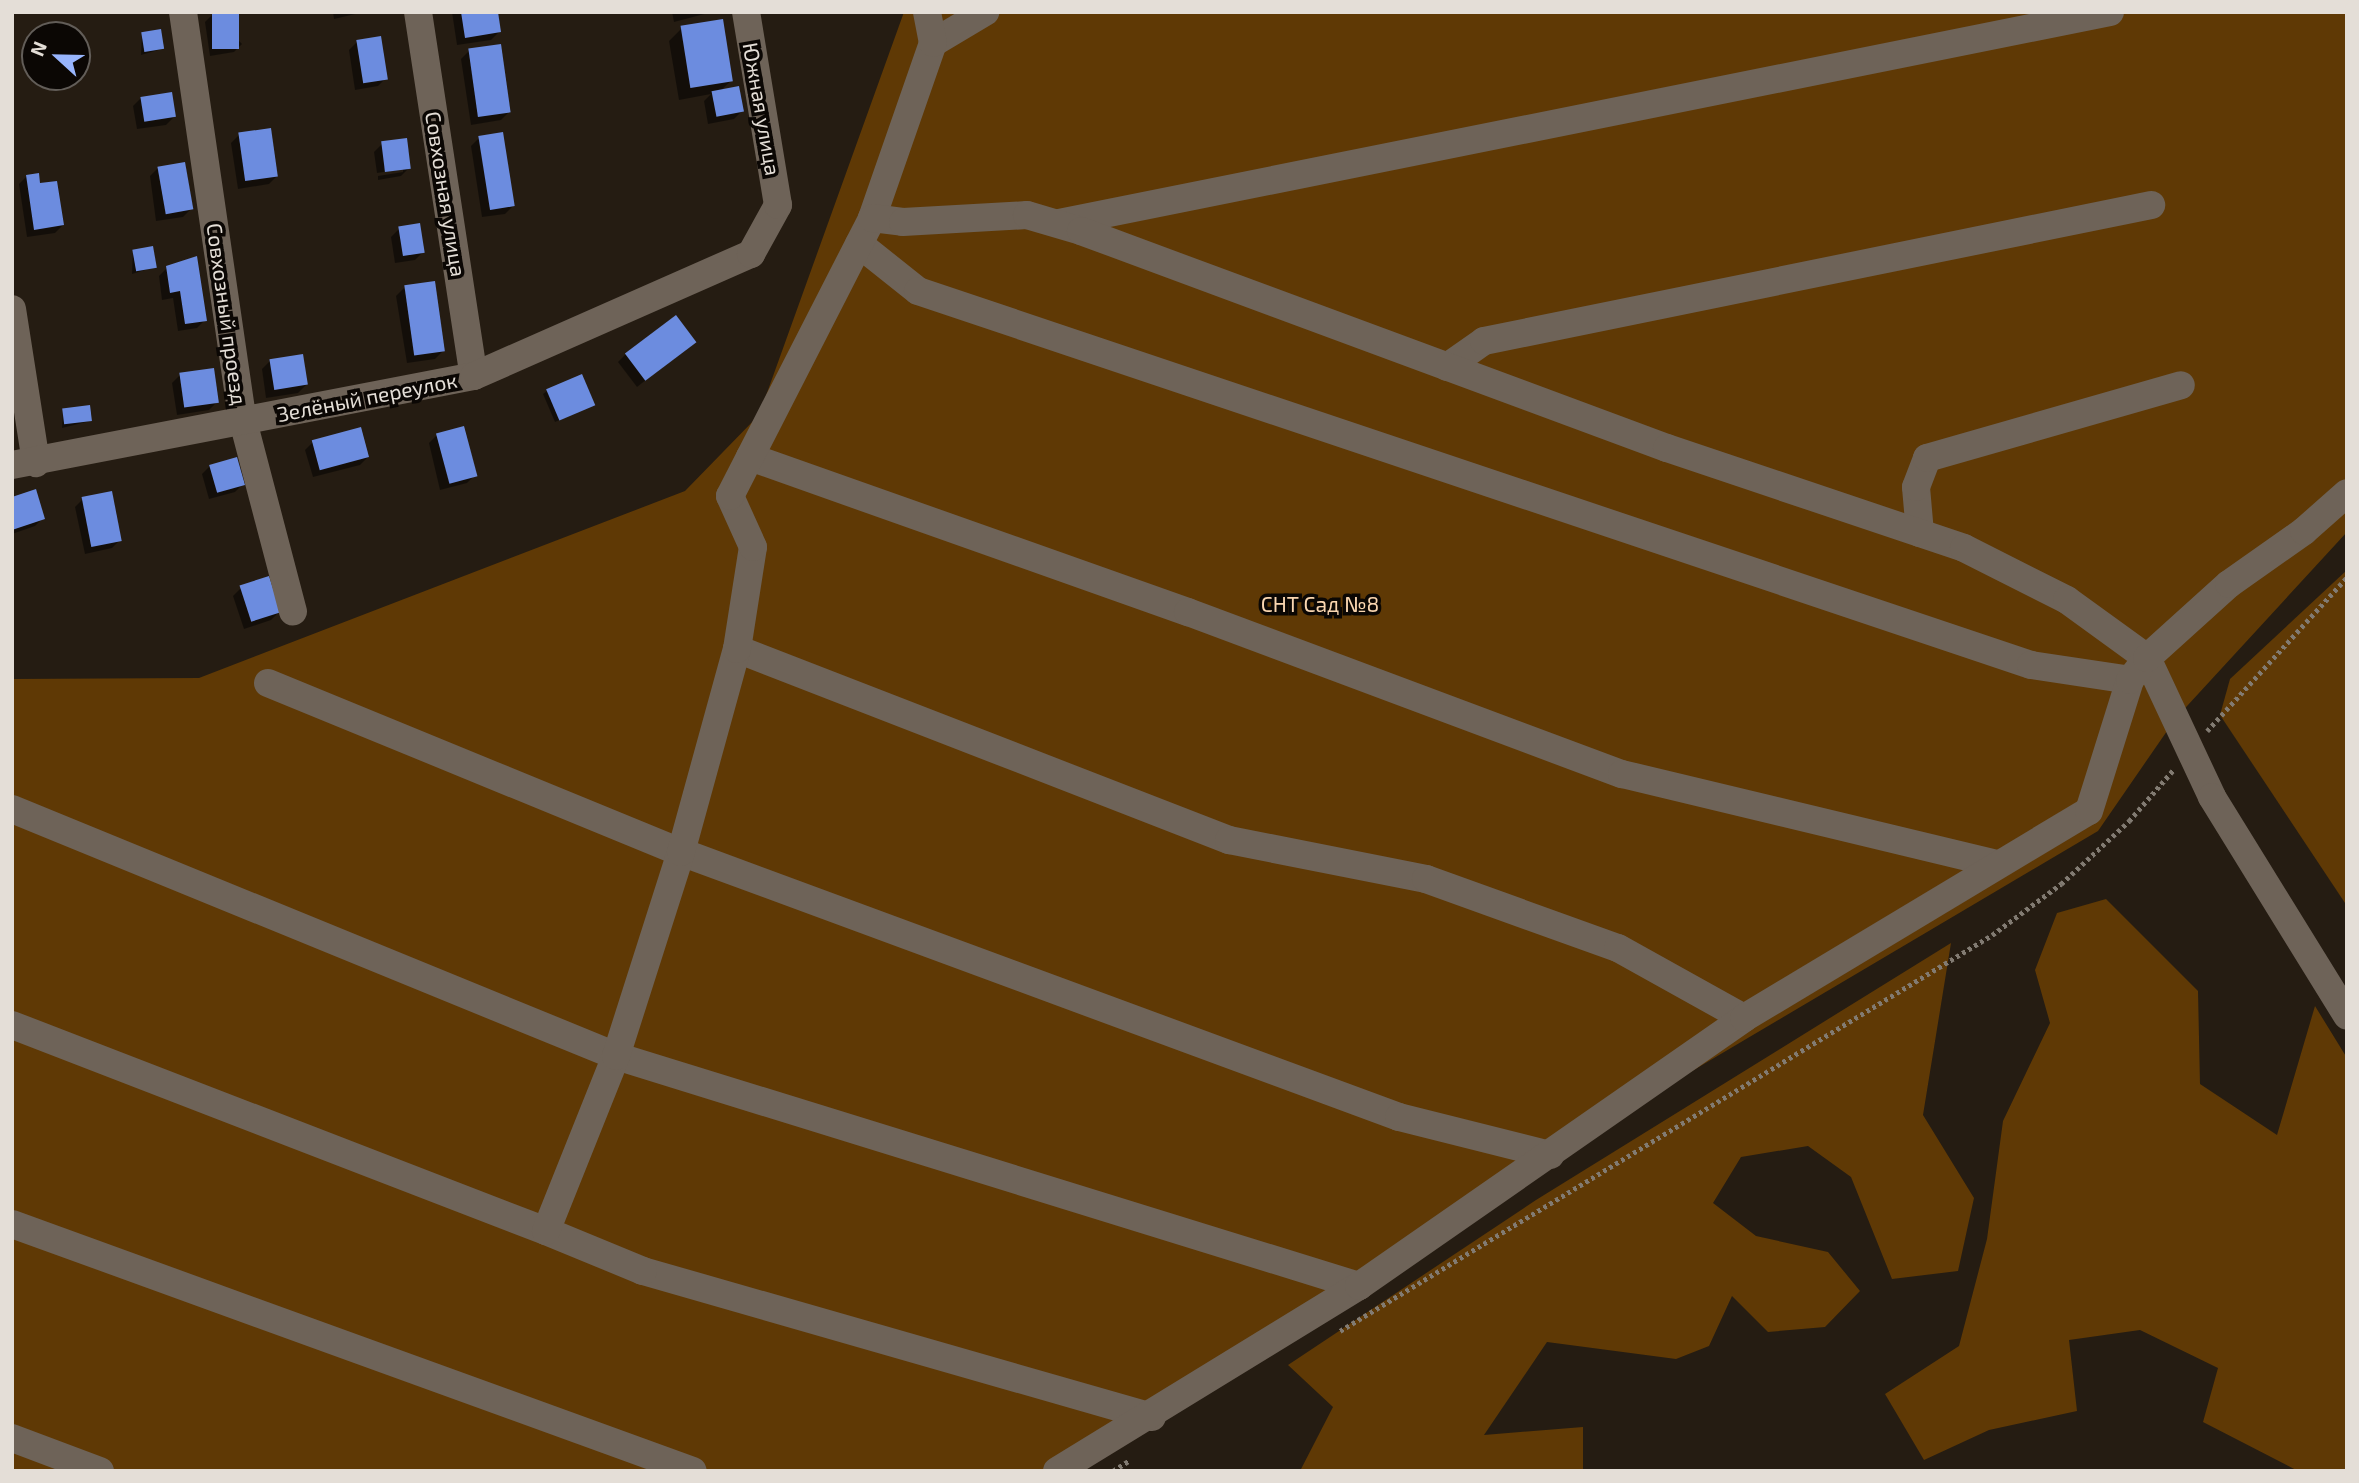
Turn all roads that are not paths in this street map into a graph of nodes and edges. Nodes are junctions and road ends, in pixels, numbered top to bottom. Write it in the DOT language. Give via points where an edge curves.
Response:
graph roads {
  1 [pos="183,12"];
  2 [pos="418,12"];
  3 [pos="746,12"];
  4 [pos="927,12"];
  5 [pos="985,12"];
  6 [pos="2110,12"];
  7 [pos="933,43"];
  8 [pos="778,205"];
  9 [pos="2151,205"];
  10 [pos="872,218"];
  11 [pos="1056,224"];
  12 [pos="859,244"];
  13 [pos="12,309"];
  14 [pos="1447,367"];
  15 [pos="474,376"];
  16 [pos="2181,385"];
  17 [pos="243,421"];
  18 [pos="750,457"];
  19 [pos="24,464"];
  20 [pos="2347,493"];
  21 [pos="1920,533"];
  22 [pos="293,612"];
  23 [pos="737,649"];
  24 [pos="2139,669"];
  25 [pos="268,683"];
  26 [pos="12,809"];
  27 [pos="681,852"];
  28 [pos="1997,864"];
  29 [pos="2347,1016"];
  30 [pos="1744,1018"];
  31 [pos="12,1025"];
  32 [pos="616,1056"];
  33 [pos="1550,1155"];
  34 [pos="12,1224"];
  35 [pos="547,1231"];
  36 [pos="1359,1286"];
  37 [pos="1152,1416"];
  38 [pos="12,1438"];
  39 [pos="100,1471"];
  40 [pos="693,1471"];
  41 [pos="1058,1471"];
  1 -- 17 [label="street, Совхозный проезд"];
  2 -- 15 [label="street, Совхозная улица"];
  3 -- 8 [label="street, Южная улица"];
  4 -- 7 [label="street"];
  5 -- 7 [label="street"];
  6 -- 11 [label="street"];
  7 -- 10 [label="street"];
  8 -- 15 [label="street, Зелёный переулок" via="751,254"];
  9 -- 14 [label="street" via="1483,341"];
  10 -- 11 [label="street" via="903,222 1027,215"];
  10 -- 12 [label="street"];
  11 -- 14 [label="street"];
  12 -- 18 [label="street"];
  12 -- 24 [label="street" via="918,291 2031,665"];
  13 -- 19 [label="street"];
  14 -- 21 [label="street" via="1667,448"];
  15 -- 17 [label="street, Зелёный переулок"];
  16 -- 21 [label="street" via="1927,458 1916,487"];
  17 -- 19 [label="street, Зелёный переулок"];
  17 -- 22 [label="street, Совхозный проезд"];
  18 -- 23 [label="street" via="730,496 753,547"];
  18 -- 28 [label="street" via="1188,612 1622,774"];
  20 -- 24 [label="street" via="2304,531 2229,584"];
  21 -- 24 [label="street" via="1964,548 2067,600"];
  23 -- 27 [label="street"];
  23 -- 30 [label="street" via="1229,840 1426,879 1618,948"];
  24 -- 28 [label="street" via="2089,811"];
  24 -- 29 [label="street" via="2192,748 2212,797"];
  25 -- 27 [label="street"];
  26 -- 32 [label="street"];
  27 -- 32 [label="street"];
  27 -- 33 [label="street" via="1399,1117"];
  28 -- 30 [label="street"];
  30 -- 33 [label="street"];
  31 -- 35 [label="street"];
  32 -- 35 [label="street"];
  32 -- 36 [label="street"];
  33 -- 36 [label="street"];
  34 -- 40 [label="street"];
  35 -- 37 [label="street" via="643,1271"];
  36 -- 37 [label="street"];
  37 -- 41 [label="street"];
  38 -- 39 [label="street"];
}
